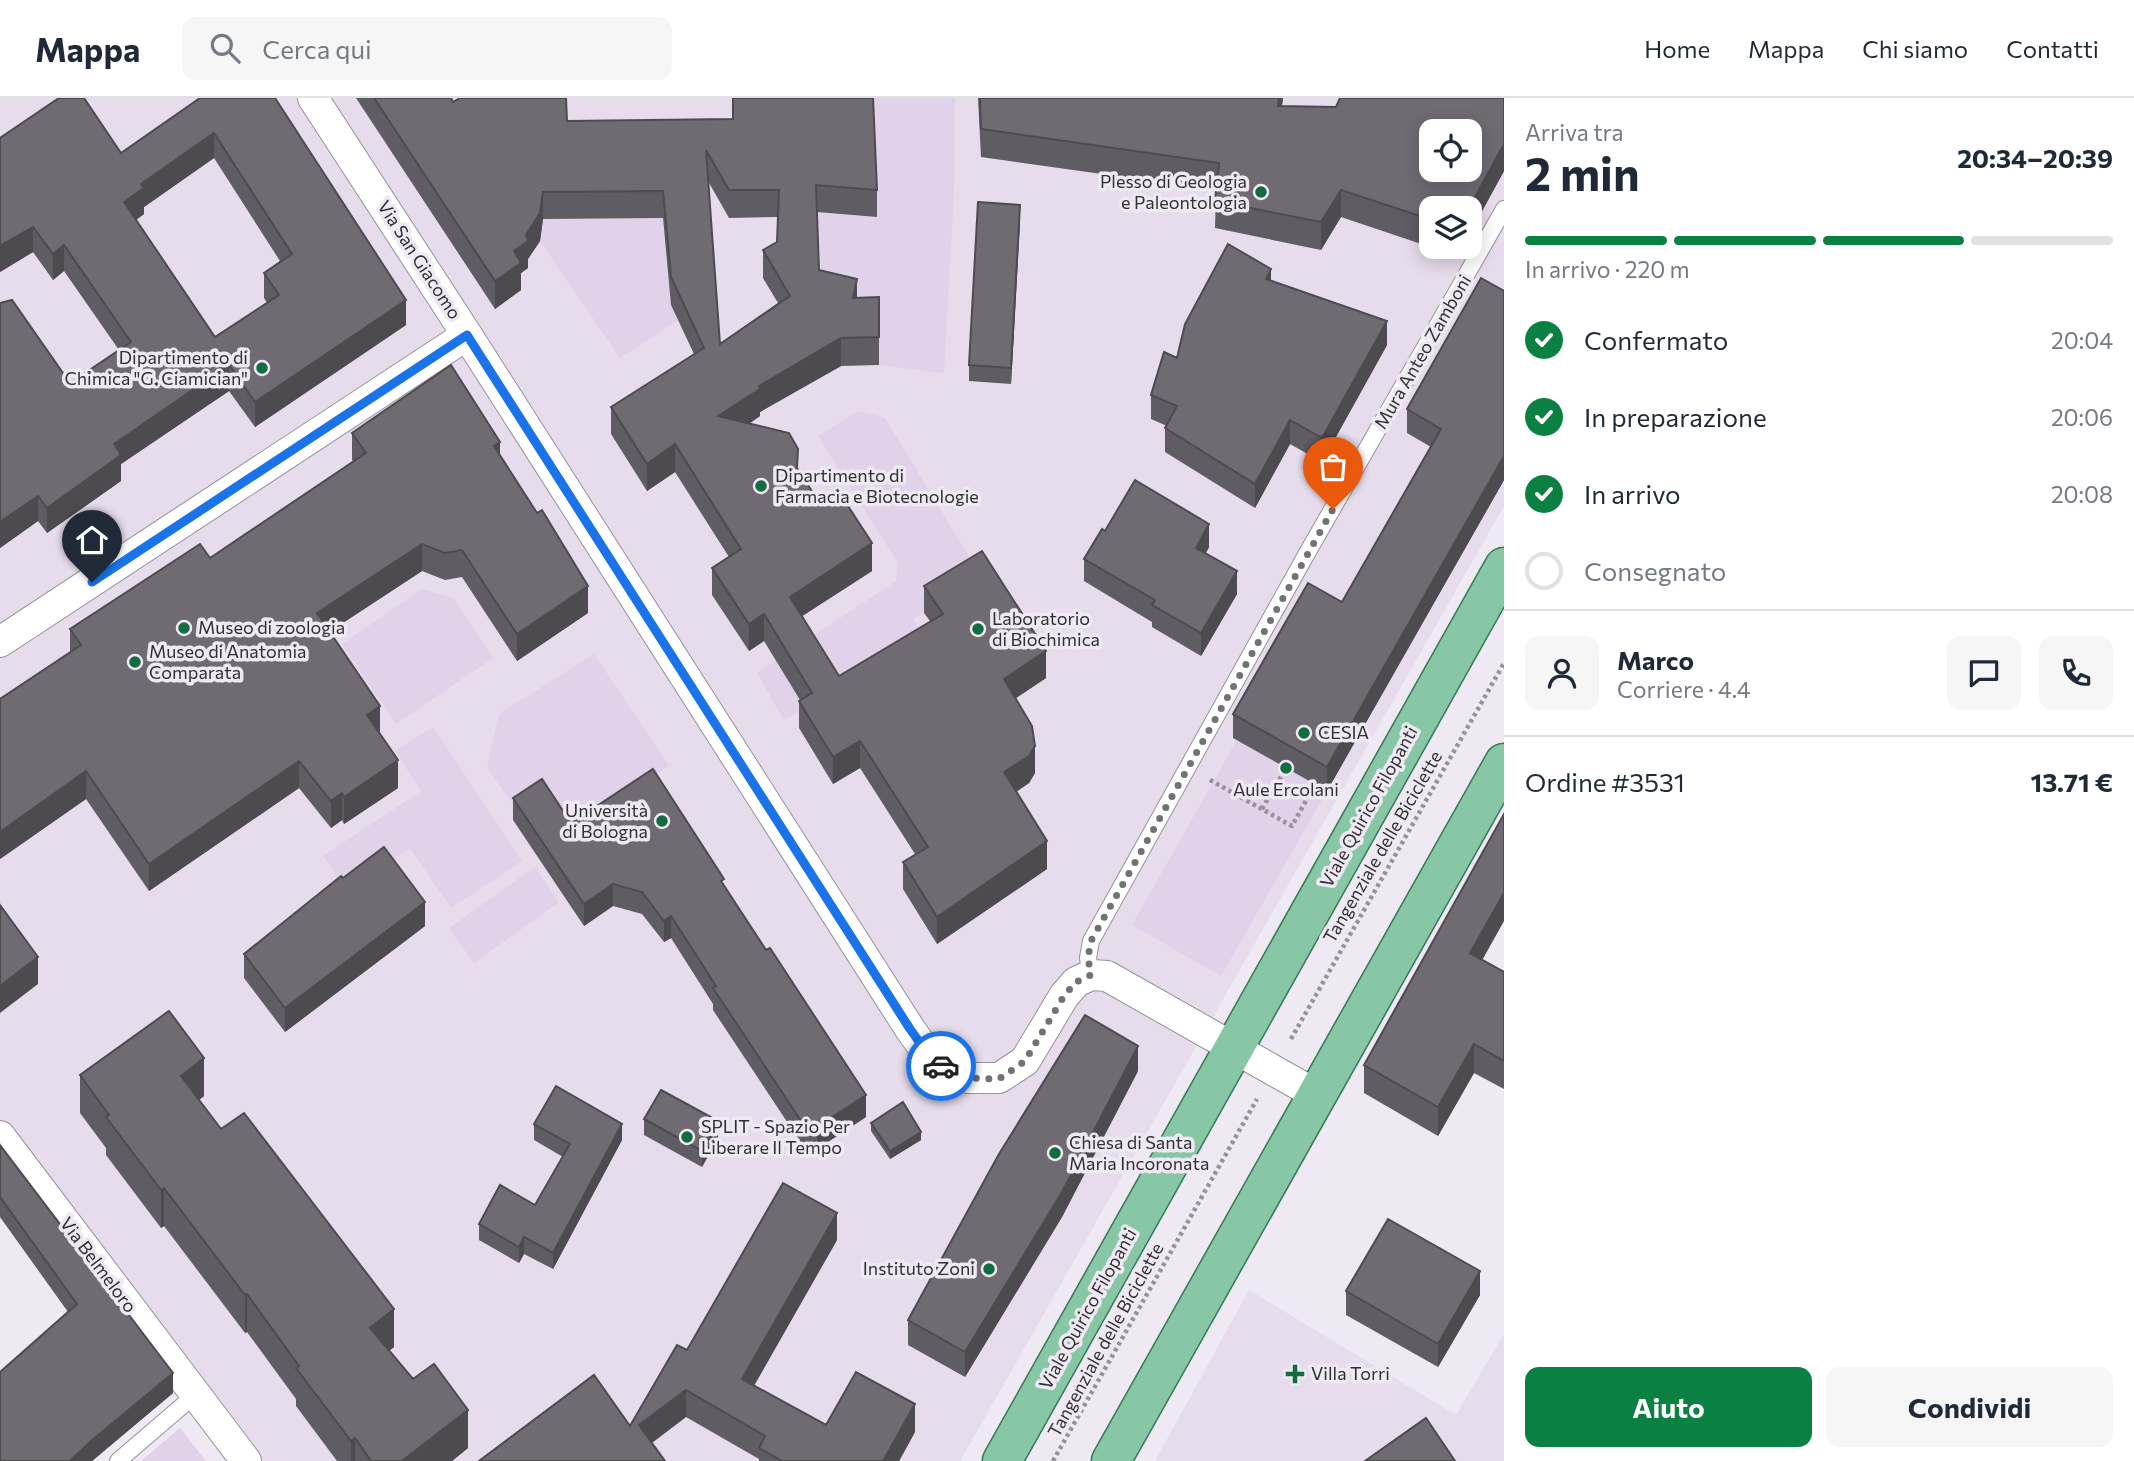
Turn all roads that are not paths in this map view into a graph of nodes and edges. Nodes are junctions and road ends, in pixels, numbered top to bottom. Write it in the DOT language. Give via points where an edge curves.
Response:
graph roads {
  1 [pos="313,98"];
  2 [pos="1504,209"];
  3 [pos="467,335"];
  4 [pos="1504,567"];
  5 [pos="0,642"];
  6 [pos="1504,763"];
  7 [pos="1091,975"];
  8 [pos="1235,1048"];
  9 [pos="1317,1095"];
  10 [pos="0,1136"];
  11 [pos="196,1394"];
  12 [pos="118,1461"];
  13 [pos="246,1461"];
  14 [pos="1002,1461"];
  15 [pos="1111,1461"];
  1 -- 3 [label="street, Via San Giacomo"];
  2 -- 7 [label="lane, Mura Anteo Zamboni" via="1091,941"];
  3 -- 5 [label="street"];
  3 -- 7 [label="street, Via San Giacomo" via="935,1064 968,1078 999,1079 1025,1061 1064,996 1076,982"];
  4 -- 8 [label="main road, Viale Quirico Filopanti"];
  6 -- 9 [label="main road"];
  7 -- 8 [label="street" via="1107,976"];
  8 -- 9 [label="street"];
  8 -- 14 [label="main road, Viale Quirico Filopanti"];
  9 -- 15 [label="main road"];
  10 -- 11 [label="street, Via Belmeloro"];
  11 -- 12 [label="lane"];
  11 -- 13 [label="street, Via Belmeloro"];
}
